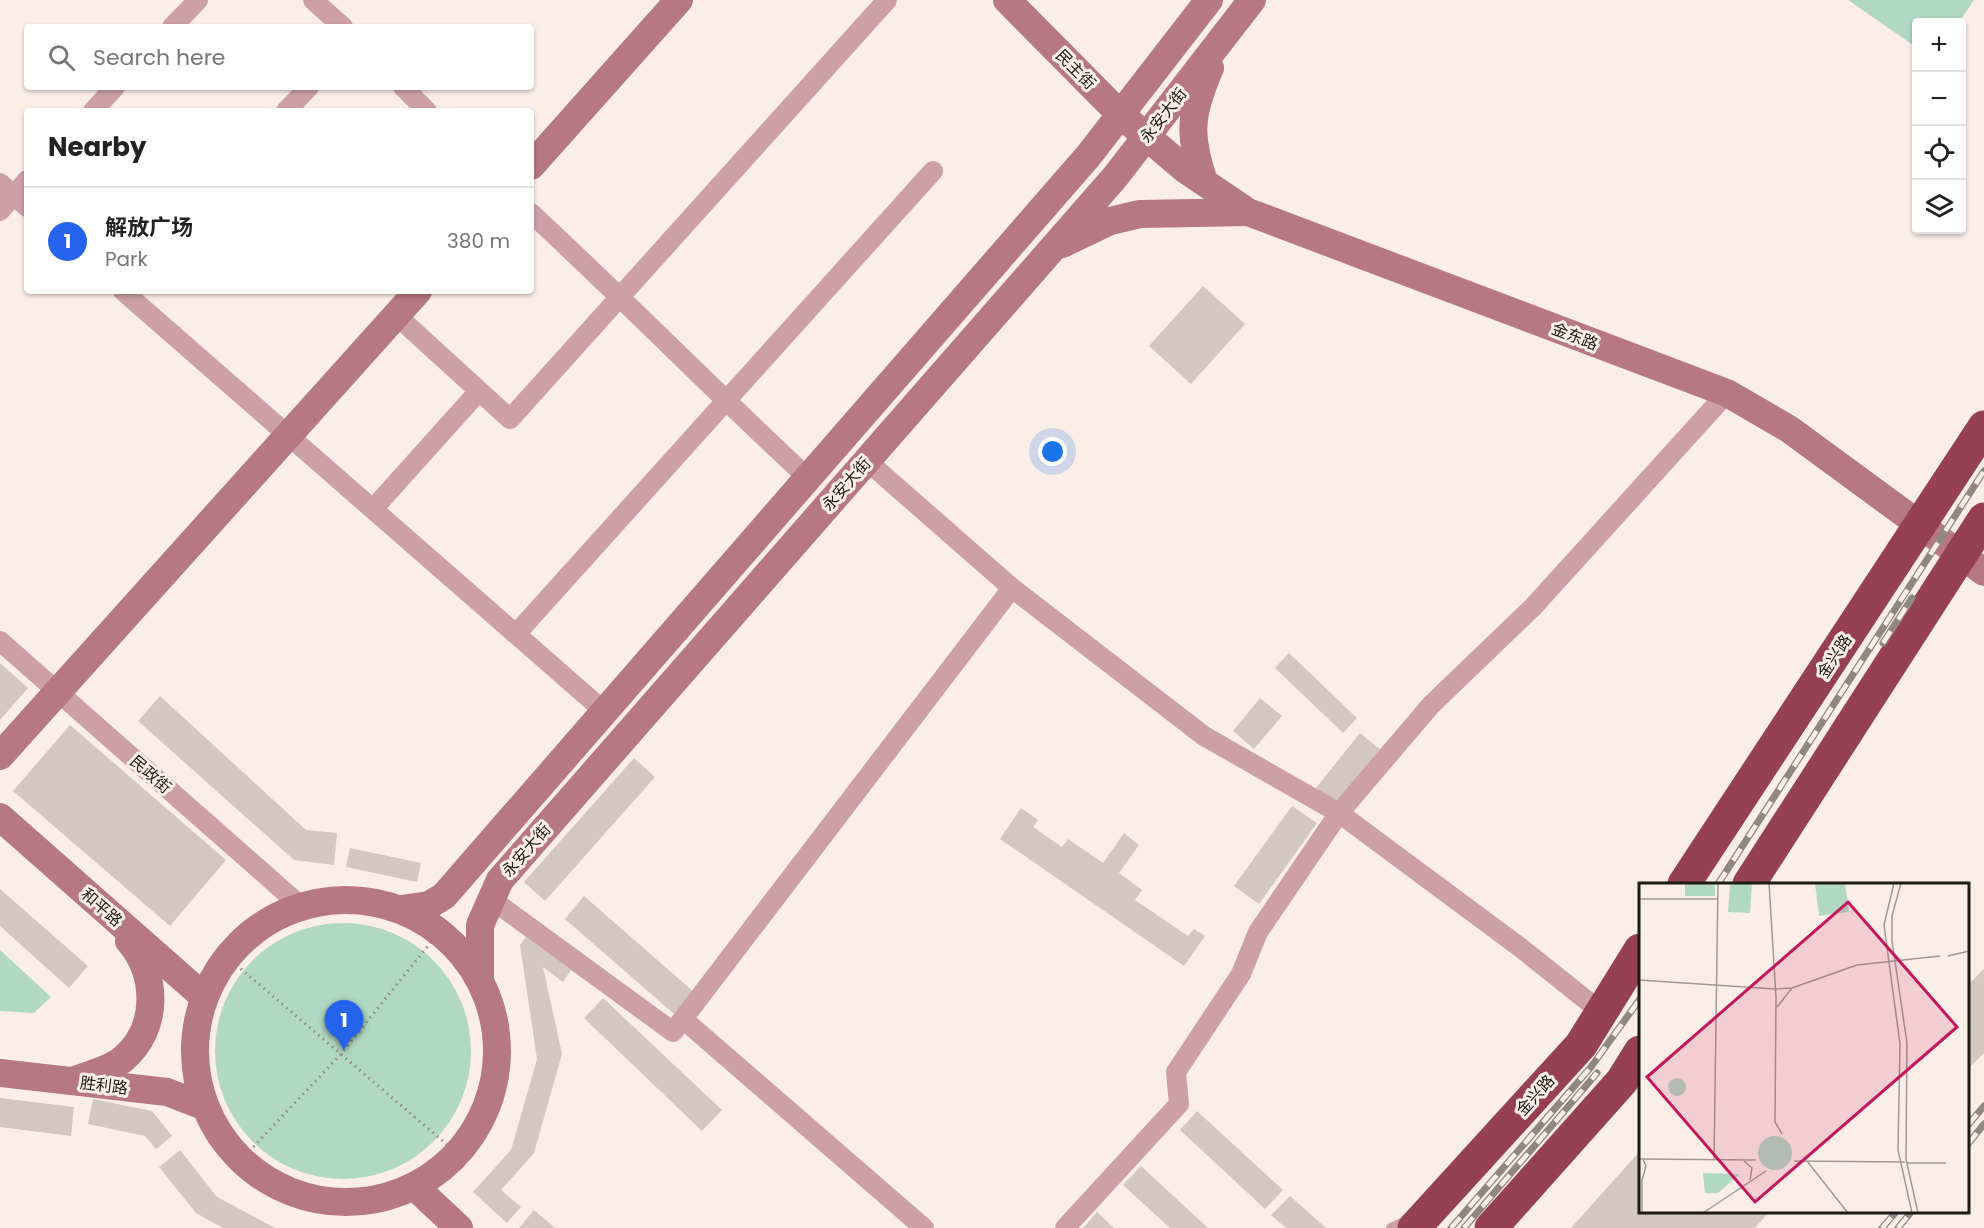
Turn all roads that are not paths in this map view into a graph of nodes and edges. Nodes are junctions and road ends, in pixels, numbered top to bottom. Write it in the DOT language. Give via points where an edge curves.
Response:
graph roads {
  1 [pos="198,0"];
  2 [pos="313,0"];
  3 [pos="680,0"];
  4 [pos="887,0"];
  5 [pos="1007,0"];
  6 [pos="1209,0"];
  7 [pos="1252,0"];
  8 [pos="175,24"];
  9 [pos="339,24"];
  10 [pos="1227,33"];
  11 [pos="113,90"];
  12 [pos="306,90"];
  13 [pos="406,90"];
  14 [pos="96,108"];
  15 [pos="289,108"];
  16 [pos="424,108"];
  17 [pos="1120,114"];
  18 [pos="1147,135"];
  19 [pos="534,163"];
  20 [pos="933,171"];
  21 [pos="1204,182"];
  22 [pos="24,183"];
  23 [pos="13,195"];
  24 [pos="0,211"];
  25 [pos="1248,212"];
  26 [pos="534,216"];
  27 [pos="1052,249"];
  28 [pos="126,294"];
  29 [pos="415,294"];
  30 [pos="622,297"];
  31 [pos="396,315"];
  32 [pos="479,391"];
  33 [pos="1727,393"];
  34 [pos="726,402"];
  35 [pos="1984,427"];
  36 [pos="288,435"];
  37 [pos="867,461"];
  38 [pos="808,478"];
  39 [pos="373,509"];
  40 [pos="1984,519"];
  41 [pos="1921,526"];
  42 [pos="1972,563"];
  43 [pos="1012,588"];
  44 [pos="516,634"];
  45 [pos="0,641"];
  46 [pos="57,692"];
  47 [pos="605,712"];
  48 [pos="0,756"];
  49 [pos="1339,813"];
  50 [pos="0,817"];
  51 [pos="1685,883"];
  52 [pos="1750,883"];
  53 [pos="91,897"];
  54 [pos="491,899"];
  55 [pos="302,907"];
  56 [pos="401,909"];
  57 [pos="1639,953"];
  58 [pos="480,981"];
  59 [pos="204,997"];
  60 [pos="1600,1011"];
  61 [pos="683,1019"];
  62 [pos="1639,1055"];
  63 [pos="0,1073"];
  64 [pos="72,1081"];
  65 [pos="206,1107"];
  66 [pos="414,1186"];
  67 [pos="1423,1219"];
  68 [pos="459,1228"];
  69 [pos="924,1228"];
  70 [pos="1065,1228"];
  71 [pos="1391,1228"];
  72 [pos="1491,1228"];
  1 -- 8 [label="street"];
  2 -- 9 [label="street"];
  3 -- 19 [label="main road"];
  4 -- 30 [label="street"];
  5 -- 17 [label="main road, 民主街"];
  6 -- 17 [label="main road, 永安大街"];
  7 -- 10 [label="main road, 永安大街"];
  10 -- 18 [label="main road, 永安大街"];
  10 -- 21 [label="main road" via="1200,92 1192,125 1193,148"];
  11 -- 14 [label="street"];
  12 -- 15 [label="street"];
  13 -- 16 [label="street"];
  17 -- 18 [label="main road, 民主街"];
  17 -- 38 [label="main road, 永安大街" via="1089,155"];
  18 -- 21 [label="main road, 金东路"];
  18 -- 27 [label="main road, 永安大街"];
  20 -- 34 [label="street"];
  21 -- 25 [label="main road, 金东路"];
  22 -- 23 [label="street"];
  23 -- 24 [label="street"];
  25 -- 27 [label="main road" via="1140,214 1110,221"];
  25 -- 33 [label="main road, 金东路"];
  26 -- 30 [label="street"];
  27 -- 37 [label="main road, 永安大街"];
  28 -- 36 [label="street"];
  29 -- 31 [label="main road"];
  30 -- 32 [label="street" via="510,419"];
  30 -- 34 [label="street"];
  31 -- 32 [label="street"];
  31 -- 36 [label="main road"];
  32 -- 39 [label="street"];
  33 -- 41 [label="main road, 金东路" via="1789,429"];
  33 -- 49 [label="street" via="1533,607 1431,705"];
  34 -- 38 [label="street"];
  34 -- 44 [label="street"];
  35 -- 41 [label="highway, 金兴路"];
  36 -- 39 [label="street"];
  36 -- 46 [label="main road"];
  37 -- 43 [label="street"];
  37 -- 54 [label="main road, 永安大街" via="500,880"];
  38 -- 47 [label="main road, 永安大街"];
  39 -- 44 [label="street"];
  40 -- 42 [label="highway"];
  41 -- 42 [label="main road, 金东路"];
  41 -- 51 [label="highway, 金兴路"];
  42 -- 52 [label="highway"];
  43 -- 49 [label="street" via="1204,736"];
  43 -- 61 [label="street"];
  44 -- 47 [label="street"];
  45 -- 46 [label="street, 民政街"];
  46 -- 48 [label="main road"];
  46 -- 55 [label="street, 民政街"];
  47 -- 56 [label="main road, 永安大街" via="444,897 429,905"];
  49 -- 60 [label="street"];
  49 -- 70 [label="street" via="1258,932 1241,974 1176,1072 1179,1104"];
  50 -- 53 [label="main road, 和平路"];
  53 -- 59 [label="main road, 和平路"];
  53 -- 64 [label="main road" via="135,948 148,972 152,997 146,1024 123,1060"];
  54 -- 58 [label="main road, 永安大街" via="480,925"];
  54 -- 61 [label="street" via="673,1032"];
  55 -- 56 [label="main road" via="342,900"];
  55 -- 59 [label="main road" via="266,922 245,938 227,957"];
  56 -- 58 [label="main road" via="439,932 466,958"];
  57 -- 60 [label="highway, 金兴路"];
  58 -- 66 [label="main road" via="492,1014 497,1058 486,1109 458,1154"];
  59 -- 65 [label="main road" via="196,1026 195,1052 198,1085"];
  60 -- 67 [label="highway, 金兴路" via="1581,1045"];
  61 -- 69 [label="street"];
  62 -- 72 [label="highway" via="1622,1081"];
  63 -- 64 [label="main road, 胜利路"];
  64 -- 65 [label="main road, 胜利路" via="167,1092"];
  65 -- 66 [label="main road" via="222,1138 241,1160 284,1188 324,1201 355,1202 385,1197"];
  66 -- 68 [label="main road"];
  67 -- 71 [label="lane"];
}
